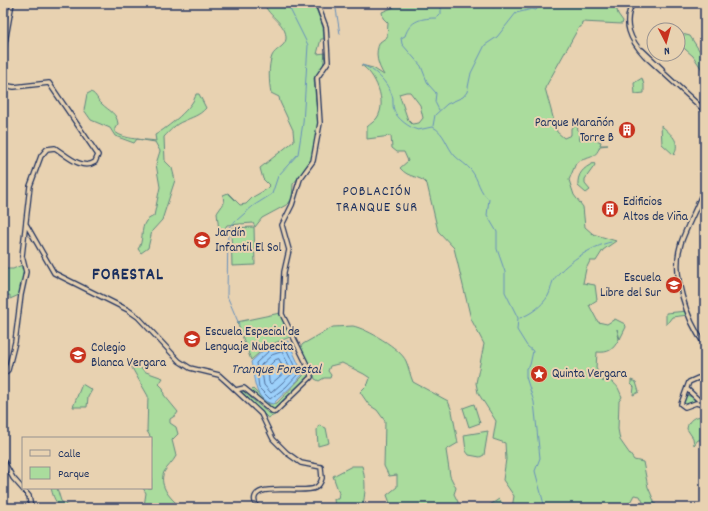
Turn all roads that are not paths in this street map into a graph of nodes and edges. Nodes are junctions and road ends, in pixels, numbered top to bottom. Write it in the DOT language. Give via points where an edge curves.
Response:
graph roads {
  1 [pos="12,3"];
  2 [pos="318,3"];
  3 [pos="633,3"];
  4 [pos="3,54"];
  5 [pos="3,85"];
  6 [pos="705,111"];
  7 [pos="705,186"];
  8 [pos="26,224"];
  9 [pos="705,345"];
  10 [pos="3,375"];
  11 [pos="705,381"];
  12 [pos="687,389"];
  13 [pos="236,390"];
  14 [pos="685,394"];
  15 [pos="691,394"];
  16 [pos="697,401"];
  17 [pos="704,405"];
  18 [pos="3,460"];
  19 [pos="22,488"];
  20 [pos="23,489"];
  21 [pos="31,508"];
  22 [pos="257,508"];
  1 -- 4 [label="street"];
  2 -- 13 [label="street" via="326,27 328,62 317,78 320,122 313,161 300,179 294,201 282,226 289,250 284,272 282,314 311,377 275,412 244,388"];
  3 -- 6 [label="street" via="627,19 636,44"];
  5 -- 8 [label="street" via="14,87 49,83 98,155 95,162 87,166 55,148 43,152 30,186"];
  7 -- 9 [label="street" via="683,239 677,267 689,315"];
  8 -- 10 [label="street" via="22,256 26,272 15,342 8,370"];
  8 -- 13 [label="street" via="56,275 116,302 138,317 179,361 190,368 218,375"];
  11 -- 12 [label="street" via="698,378 693,380 689,382"];
  12 -- 14 [label="street"];
  12 -- 15 [label="street"];
  13 -- 22 [label="street" via="261,414 273,439 301,463 320,467 322,478 316,488 309,490 257,492 254,498"];
  14 -- 15 [label="street"];
  14 -- 16 [label="street" via="682,405 687,407"];
  15 -- 16 [label="street"];
  16 -- 17 [label="street"];
  18 -- 19 [label="street"];
  20 -- 21 [label="street" via="31,499"];
}
